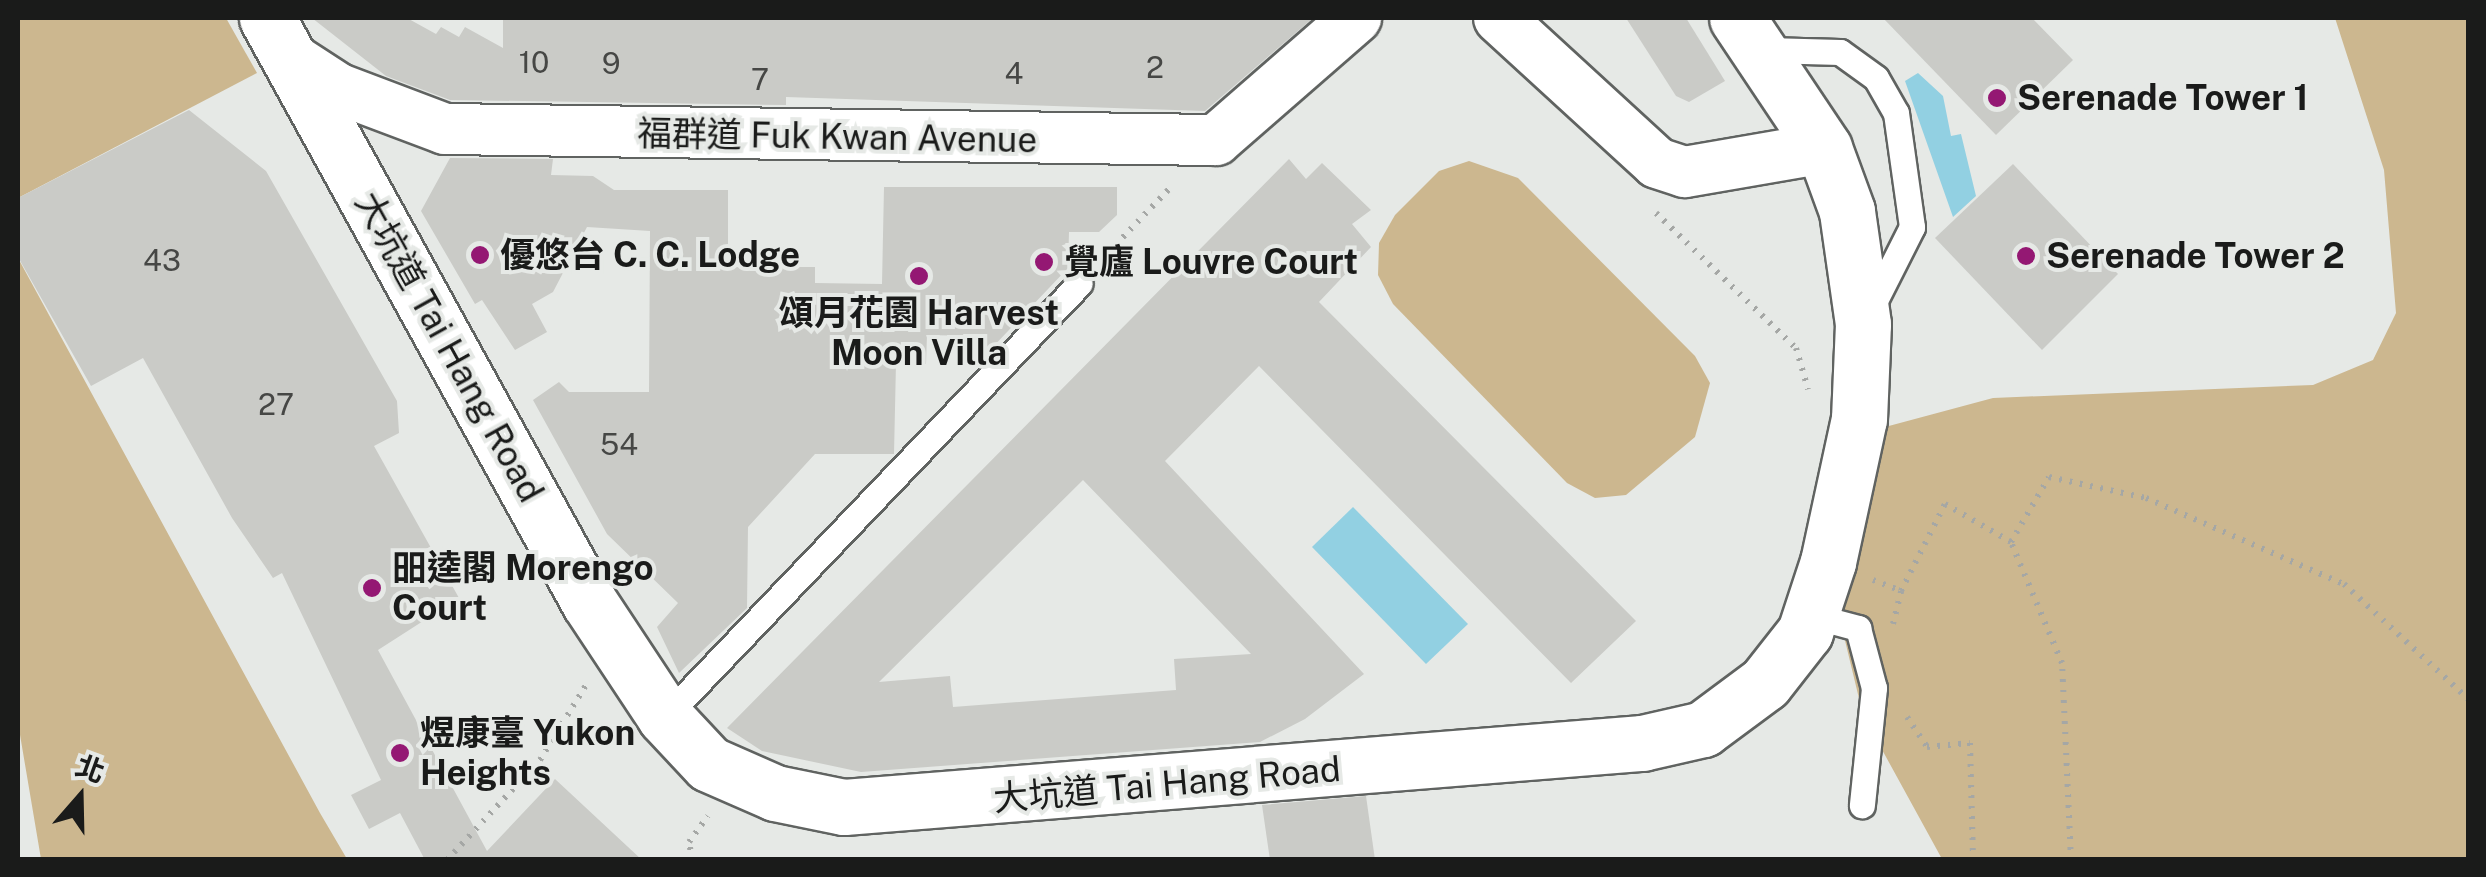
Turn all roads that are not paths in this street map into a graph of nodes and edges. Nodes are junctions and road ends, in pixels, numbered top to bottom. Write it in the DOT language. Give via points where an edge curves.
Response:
graph roads {
  1 [pos="1356,18"];
  2 [pos="1499,18"];
  3 [pos="1752,34"];
  4 [pos="278,36"];
  5 [pos="1824,148"];
  6 [pos="1080,284"];
  7 [pos="1864,324"];
  8 [pos="1813,616"];
  9 [pos="665,718"];
  10 [pos="1862,805"];
  1 -- 4 [label="street, 福群道 Fuk Kwan Avenue" via="1228,132 1196,140 445,129 338,89"];
  2 -- 5 [label="street" via="1656,163 1685,172"];
  3 -- 5 [label="main road, 大坑道 Tai Hang Road"];
  3 -- 7 [label="lane" via="1840,52 1876,78 1896,113 1911,180 1909,246"];
  4 -- 9 [label="main road, 大坑道 Tai Hang Road" via="589,602"];
  5 -- 7 [label="main road, 大坑道 Tai Hang Road" via="1847,211"];
  6 -- 9 [label="lane"];
  7 -- 8 [label="main road, 大坑道 Tai Hang Road" via="1858,418"];
  8 -- 9 [label="main road, 大坑道 Tai Hang Road" via="1765,683 1728,714 1642,743 844,806 775,793 708,764"];
  8 -- 10 [label="lane" via="1858,628 1874,688"];
}
